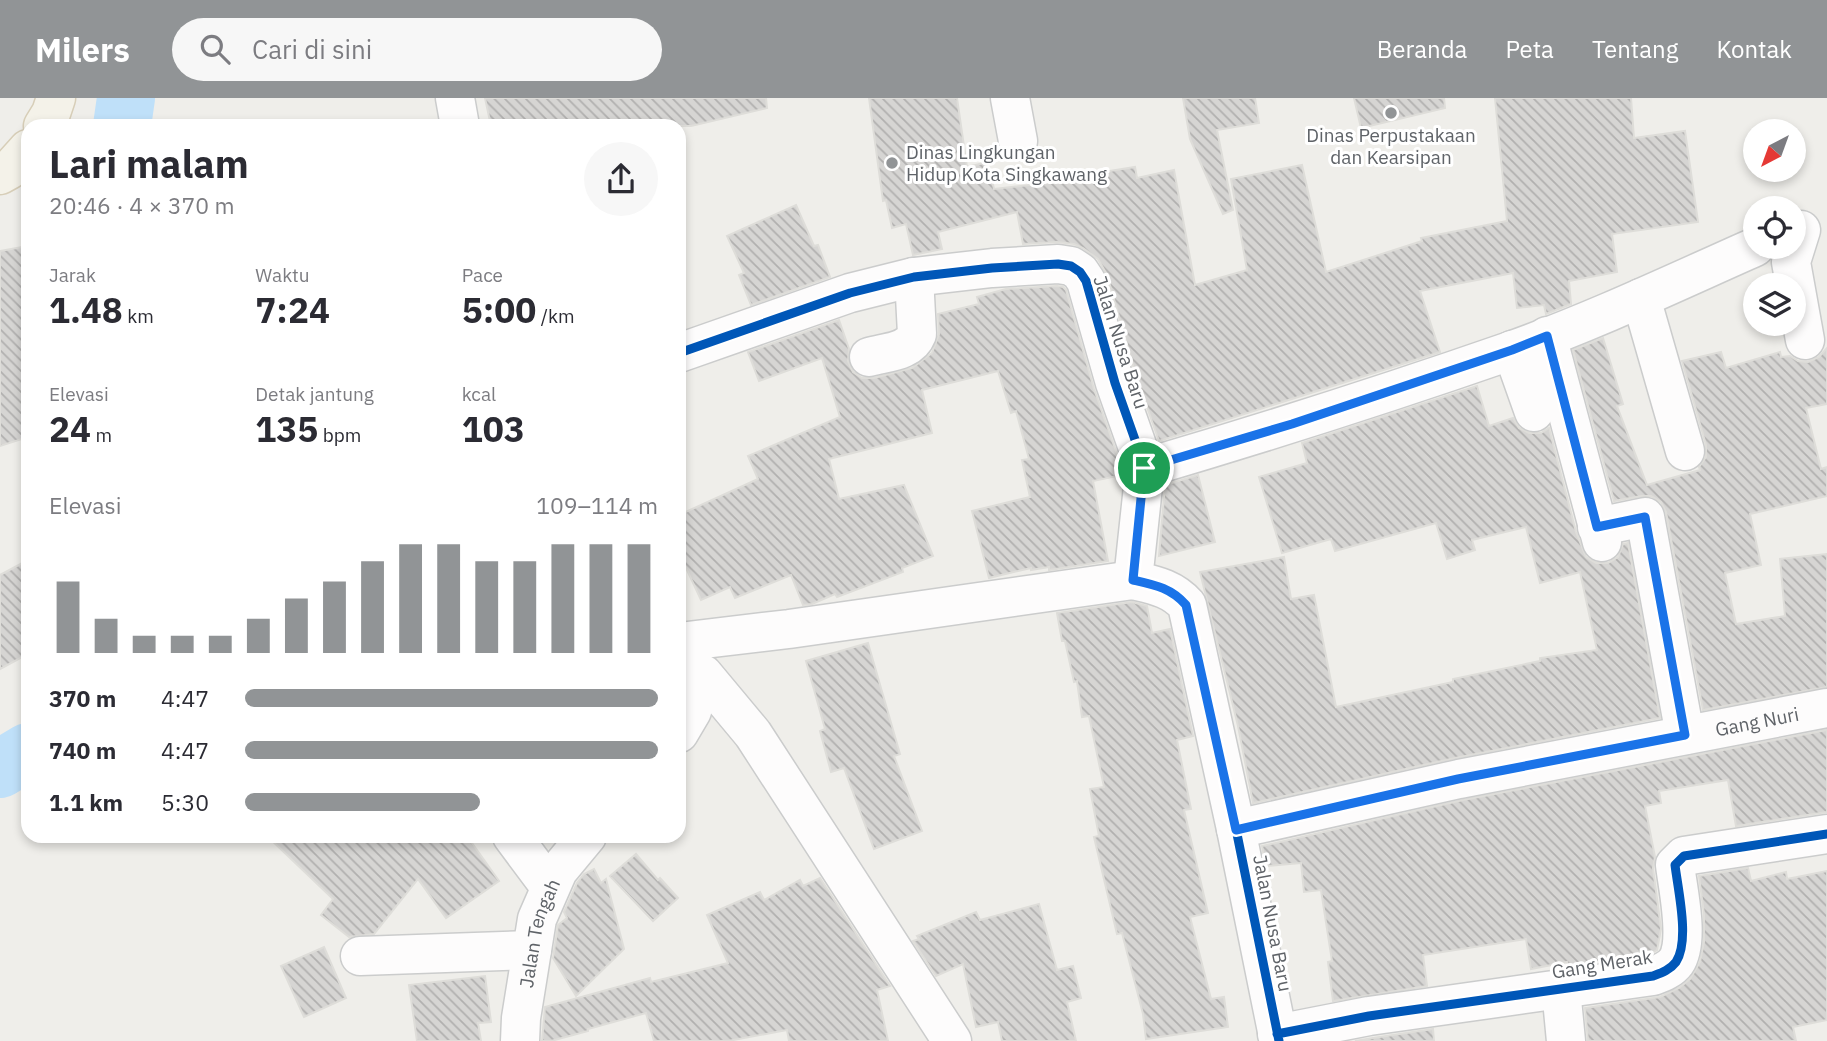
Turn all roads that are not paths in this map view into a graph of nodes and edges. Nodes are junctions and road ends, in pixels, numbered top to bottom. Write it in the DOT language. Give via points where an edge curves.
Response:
graph roads {
  1 [pos="55,98"];
  2 [pos="455,98"];
  3 [pos="1010,98"];
  4 [pos="47,119"];
  5 [pos="459,119"];
  6 [pos="1018,141"];
  7 [pos="21,157"];
  8 [pos="0,175"];
  9 [pos="1807,229"];
  10 [pos="1743,252"];
  11 [pos="914,277"];
  12 [pos="1641,298"];
  13 [pos="1547,336"];
  14 [pos="1805,340"];
  15 [pos="1512,350"];
  16 [pos="686,351"];
  17 [pos="869,357"];
  18 [pos="1534,412"];
  19 [pos="1685,451"];
  20 [pos="1144,468"];
  21 [pos="1133,580"];
  22 [pos="686,652"];
  23 [pos="686,658"];
  24 [pos="686,668"];
  25 [pos="1827,708"];
  26 [pos="686,721"];
  27 [pos="1685,735"];
  28 [pos="1236,830"];
  29 [pos="1827,834"];
  30 [pos="517,843"];
  31 [pos="581,843"];
  32 [pos="550,887"];
  33 [pos="532,950"];
  34 [pos="360,956"];
  35 [pos="1560,989"];
  36 [pos="1278,1037"];
  37 [pos="520,1041"];
  38 [pos="952,1041"];
  39 [pos="1566,1041"];
  1 -- 4 [label="main road"];
  2 -- 5 [label="street"];
  3 -- 6 [label="street"];
  7 -- 8 [label="main road"];
  9 -- 14 [label="street" via="1791,262"];
  10 -- 12 [label="street"];
  11 -- 16 [label="street, Jalan Nusa Baru" via="850,293"];
  11 -- 17 [label="street" via="915,340 910,346"];
  11 -- 20 [label="street, Jalan Nusa Baru" via="1058,264 1080,272 1094,303"];
  12 -- 13 [label="street"];
  12 -- 19 [label="street"];
  13 -- 15 [label="street"];
  13 -- 27 [label="street" via="1600,534 1645,517"];
  15 -- 18 [label="street"];
  15 -- 20 [label="street"];
  20 -- 21 [label="street, Jalan Nusa Baru"];
  21 -- 22 [label="street" via="789,629"];
  21 -- 28 [label="street, Jalan Nusa Baru" via="1161,586 1186,605"];
  23 -- 38 [label="street" via="753,734"];
  24 -- 26 [label="street" via="696,698"];
  25 -- 27 [label="street, Gang Nuri"];
  27 -- 28 [label="street, Gang Nuri" via="1458,779"];
  28 -- 36 [label="street, Jalan Nusa Baru"];
  29 -- 35 [label="street, Gang Merak" via="1684,856 1675,865 1682,927 1676,962 1653,976"];
  30 -- 32 [label="street"];
  31 -- 32 [label="street, Jalan Tengah"];
  32 -- 33 [label="street, Jalan Tengah" via="537,919"];
  33 -- 34 [label="street"];
  33 -- 37 [label="street, Jalan Tengah"];
  35 -- 36 [label="street, Gang Merak" via="1369,1016"];
  35 -- 39 [label="street"];
}
